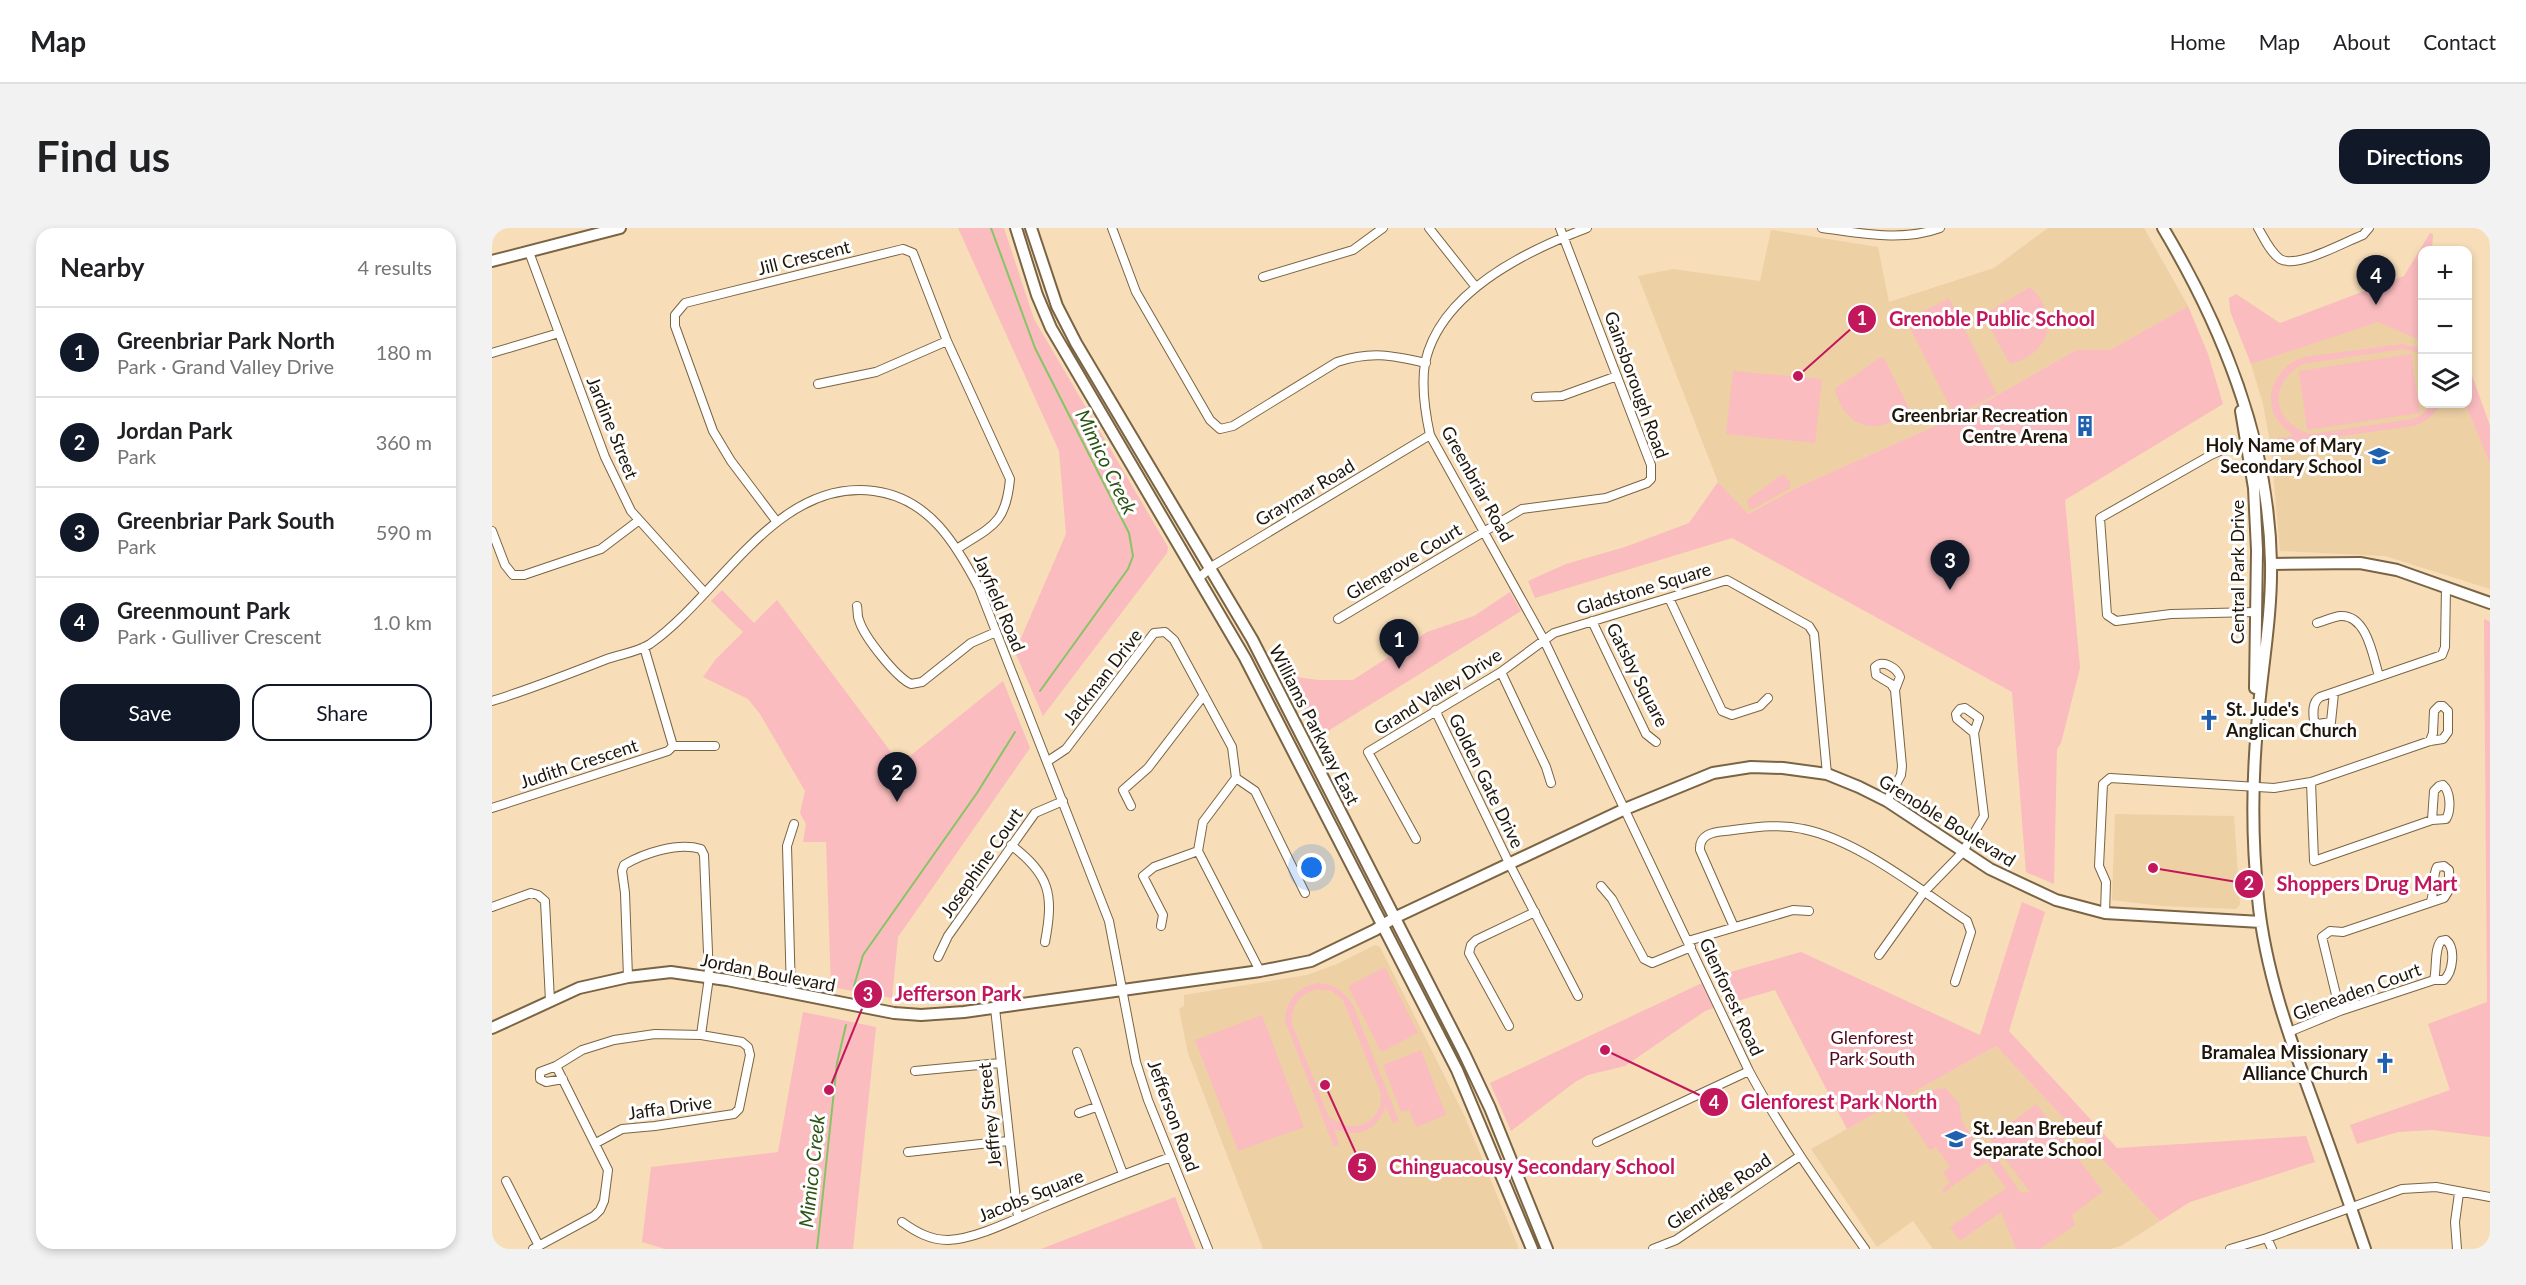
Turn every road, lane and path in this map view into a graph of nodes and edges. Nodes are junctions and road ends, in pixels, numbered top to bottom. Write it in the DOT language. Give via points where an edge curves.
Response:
graph roads {
  1 [pos="620,228"];
  2 [pos="1016,228"];
  3 [pos="1031,228"];
  4 [pos="1112,228"];
  5 [pos="1383,228"];
  6 [pos="1429,228"];
  7 [pos="1560,228"];
  8 [pos="1587,228"];
  9 [pos="1822,228"];
  10 [pos="1940,228"];
  11 [pos="2163,228"];
  12 [pos="2258,228"];
  13 [pos="2369,228"];
  14 [pos="1877,232"];
  15 [pos="1564,238"];
  16 [pos="529,252"];
  17 [pos="492,261"];
  18 [pos="1263,277"];
  19 [pos="1475,286"];
  20 [pos="559,333"];
  21 [pos="947,341"];
  22 [pos="492,353"];
  23 [pos="1425,363"];
  24 [pos="1617,376"];
  25 [pos="2236,381"];
  26 [pos="818,384"];
  27 [pos="1536,397"];
  28 [pos="1430,435"];
  29 [pos="2247,446"];
  30 [pos="638,521"];
  31 [pos="777,522"];
  32 [pos="1485,530"];
  33 [pos="492,531"];
  34 [pos="958,548"];
  35 [pos="2257,564"];
  36 [pos="2271,564"];
  37 [pos="1211,567"];
  38 [pos="1198,579"];
  39 [pos="2446,587"];
  40 [pos="705,593"];
  41 [pos="1669,598"];
  42 [pos="2490,603"];
  43 [pos="857,606"];
  44 [pos="2255,612"];
  45 [pos="1338,619"];
  46 [pos="1592,621"];
  47 [pos="2317,623"];
  48 [pos="996,632"];
  49 [pos="1544,640"];
  50 [pos="644,647"];
  51 [pos="1501,672"];
  52 [pos="2379,676"];
  53 [pos="1895,690"];
  54 [pos="2334,693"];
  55 [pos="1204,695"];
  56 [pos="1768,698"];
  57 [pos="492,701"];
  58 [pos="1436,710"];
  59 [pos="2257,729"];
  60 [pos="1974,734"];
  61 [pos="2430,741"];
  62 [pos="1656,742"];
  63 [pos="673,746"];
  64 [pos="715,746"];
  65 [pos="1048,761"];
  66 [pos="1827,774"];
  67 [pos="1236,778"];
  68 [pos="2311,782"];
  69 [pos="1551,783"];
  70 [pos="2254,785"];
  71 [pos="1063,801"];
  72 [pos="1887,801"];
  73 [pos="1131,807"];
  74 [pos="492,808"];
  75 [pos="1625,809"];
  76 [pos="2432,820"];
  77 [pos="794,824"];
  78 [pos="1416,839"];
  79 [pos="1011,845"];
  80 [pos="1198,851"];
  81 [pos="1962,853"];
  82 [pos="1509,865"];
  83 [pos="1601,886"];
  84 [pos="1924,892"];
  85 [pos="1305,893"];
  86 [pos="2431,901"];
  87 [pos="492,907"];
  88 [pos="1809,911"];
  89 [pos="1535,912"];
  90 [pos="2105,913"];
  91 [pos="1394,918"];
  92 [pos="2261,922"];
  93 [pos="1382,925"];
  94 [pos="1161,926"];
  95 [pos="1734,927"];
  96 [pos="1045,942"];
  97 [pos="1689,944"];
  98 [pos="1879,955"];
  99 [pos="938,957"];
  100 [pos="1260,971"];
  101 [pos="628,977"];
  102 [pos="709,977"];
  103 [pos="2434,980"];
  104 [pos="1955,982"];
  105 [pos="1121,990"];
  106 [pos="791,993"];
  107 [pos="1578,996"];
  108 [pos="550,1001"];
  109 [pos="995,1008"];
  110 [pos="2340,1011"];
  111 [pos="1509,1026"];
  112 [pos="492,1028"];
  113 [pos="2289,1032"];
  114 [pos="701,1035"];
  115 [pos="1077,1052"];
  116 [pos="1000,1063"];
  117 [pos="556,1066"];
  118 [pos="915,1071"];
  119 [pos="1749,1071"];
  120 [pos="563,1079"];
  121 [pos="1096,1107"];
  122 [pos="1079,1113"];
  123 [pos="1008,1141"];
  124 [pos="1597,1142"];
  125 [pos="596,1143"];
  126 [pos="908,1152"];
  127 [pos="1800,1156"];
  128 [pos="1171,1157"];
  129 [pos="1123,1174"];
  130 [pos="506,1181"];
  131 [pos="2459,1193"];
  132 [pos="2490,1197"];
  133 [pos="2351,1207"];
  134 [pos="1018,1218"];
  135 [pos="902,1222"];
  136 [pos="2267,1238"];
  137 [pos="536,1247"];
  138 [pos="1861,1247"];
  139 [pos="1208,1249"];
  140 [pos="1532,1249"];
  141 [pos="1547,1249"];
  142 [pos="1653,1249"];
  143 [pos="2230,1249"];
  144 [pos="2272,1249"];
  145 [pos="2365,1249"];
  146 [pos="2457,1249"];
  1 -- 16 [label="street"];
  2 -- 38 [label="street, Williams Parkway East" via="1051,328"];
  3 -- 37 [label="street, Williams Parkway East" via="1057,306 1076,343"];
  4 -- 23 [label="street" via="1136,292 1210,420 1220,429 1233,426 1337,362 1355,356 1384,354"];
  5 -- 18 [label="street" via="1353,250"];
  6 -- 19 [label="street"];
  7 -- 15 [label="street, Gainsborough Road"];
  8 -- 15 [label="street, Greenbriar Road"];
  9 -- 14 [label="street"];
  10 -- 14 [label="street" via="1909,235"];
  11 -- 25 [label="street, Central Park Drive" via="2202,297"];
  12 -- 13 [label="street" via="2272,252 2289,262 2301,261 2363,235"];
  15 -- 19 [label="street, Greenbriar Road"];
  15 -- 24 [label="street, Gainsborough Road"];
  16 -- 17 [label="street"];
  16 -- 20 [label="street, Jardine Street"];
  19 -- 23 [label="street, Greenbriar Road" via="1446,318"];
  20 -- 22 [label="street"];
  20 -- 30 [label="street, Jardine Street" via="605,457"];
  21 -- 26 [label="street" via="876,372"];
  21 -- 31 [label="street, Jill Crescent" via="913,253 903,249 685,303 679,308 675,326 714,431 731,461"];
  21 -- 34 [label="street, Jill Crescent" via="1010,479 1003,515 989,529"];
  23 -- 28 [label="street, Greenbriar Road" via="1424,400"];
  24 -- 27 [label="street" via="1562,396"];
  24 -- 32 [label="street, Gainsborough Road" via="1651,465 1651,479 1606,498 1522,509"];
  25 -- 29 [label="street, Central Park Drive"];
  25 -- 36 [label="street, Central Park Drive" via="2260,456"];
  28 -- 32 [label="street, Greenbriar Road"];
  28 -- 37 [label="street, Graymar Road"];
  29 -- 35 [label="street, Central Park Drive" via="2254,488"];
  29 -- 44 [label="street" via="2211,455 2100,518 2108,615 2116,621 2171,614"];
  30 -- 33 [label="street" via="601,549 524,576 513,575 505,565"];
  30 -- 40 [label="street, Jardine Street"];
  31 -- 34 [label="street, Jayfield Road" via="808,501 833,491 878,491 894,495 931,516"];
  31 -- 40 [label="street, Jayfield Road"];
  32 -- 45 [label="street, Glengrove Court"];
  32 -- 49 [label="street, Greenbriar Road"];
  34 -- 48 [label="street, Jayfield Road"];
  35 -- 36 [label="street"];
  35 -- 44 [label="street, Central Park Drive"];
  36 -- 39 [label="street" via="2360,563 2397,570"];
  36 -- 59 [label="street, Central Park Drive"];
  37 -- 38 [label="street, Graymar Road"];
  37 -- 91 [label="street, Williams Parkway East" via="1252,639"];
  38 -- 93 [label="street, Williams Parkway East" via="1245,658"];
  39 -- 42 [label="street"];
  39 -- 52 [label="street" via="2442,655"];
  40 -- 50 [label="street, Jayfield Road"];
  41 -- 46 [label="street, Gladstone Square"];
  41 -- 56 [label="street" via="1722,711 1732,715 1760,706"];
  41 -- 66 [label="street, Gladstone Square" via="1727,580 1809,626 1817,647"];
  43 -- 48 [label="street" via="864,632 901,679 911,684 922,682 971,643"];
  44 -- 59 [label="street, Central Park Drive"];
  46 -- 49 [label="street, Gladstone Square"];
  46 -- 62 [label="street, Gatsby Square" via="1646,734"];
  47 -- 52 [label="street" via="2339,616 2354,620 2365,632"];
  48 -- 65 [label="street, Jayfield Road"];
  49 -- 51 [label="street, Grand Valley Drive"];
  49 -- 75 [label="street, Greenbriar Road"];
  50 -- 57 [label="street, Jayfield Road"];
  50 -- 63 [label="street"];
  51 -- 58 [label="street, Grand Valley Drive"];
  51 -- 69 [label="street"];
  52 -- 54 [label="street"];
  53 -- 72 [label="street" via="1901,775"];
  55 -- 65 [label="street, Jackman Drive" via="1174,640 1165,632 1154,633 1066,749"];
  55 -- 67 [label="street, Jackman Drive" via="1232,747"];
  55 -- 73 [label="street" via="1148,768 1123,790"];
  58 -- 78 [label="street, Grand Valley Drive" via="1368,752"];
  58 -- 82 [label="street, Golden Gate Drive"];
  59 -- 70 [label="street, Central Park Drive"];
  60 -- 81 [label="street" via="1984,816"];
  61 -- 68 [label="street"];
  63 -- 64 [label="street, Judith Crescent"];
  63 -- 74 [label="street, Judith Crescent" via="668,751"];
  65 -- 71 [label="street, Jayfield Road"];
  66 -- 72 [label="street, Grenoble Boulevard"];
  66 -- 75 [label="street, Grenoble Boulevard" via="1751,767 1713,773"];
  67 -- 80 [label="street" via="1203,822"];
  67 -- 85 [label="street" via="1255,791"];
  68 -- 70 [label="street" via="2274,788"];
  68 -- 76 [label="street" via="2314,861"];
  70 -- 90 [label="street" via="2110,778 2105,781 2099,866 2106,882"];
  70 -- 92 [label="street, Central Park Drive"];
  71 -- 79 [label="street, Josephine Court" via="1035,813"];
  71 -- 105 [label="street, Jayfield Road" via="1109,921"];
  72 -- 81 [label="street, Grenoble Boulevard"];
  75 -- 82 [label="street, Grenoble Boulevard"];
  75 -- 97 [label="street, Glenforest Road"];
  77 -- 106 [label="street" via="786,846"];
  79 -- 96 [label="street" via="1039,869 1044,880 1048,926"];
  79 -- 99 [label="street, Josephine Court" via="948,936"];
  80 -- 94 [label="street" via="1154,867 1143,876 1164,915"];
  80 -- 100 [label="street"];
  81 -- 84 [label="street"];
  81 -- 90 [label="street, Grenoble Boulevard" via="2038,893"];
  82 -- 89 [label="street, Golden Gate Drive"];
  82 -- 91 [label="street, Grenoble Boulevard"];
  83 -- 97 [label="street" via="1616,905 1644,959 1652,963"];
  84 -- 95 [label="street" via="1854,849 1802,828 1770,825 1715,832 1704,836 1700,850"];
  84 -- 98 [label="street"];
  84 -- 104 [label="street" via="1971,926"];
  86 -- 110 [label="street" via="2322,937"];
  87 -- 108 [label="street" via="531,893 545,901"];
  88 -- 95 [label="street" via="1793,910"];
  89 -- 107 [label="street, Golden Gate Drive"];
  89 -- 111 [label="street" via="1476,940 1469,953"];
  90 -- 92 [label="street, Grenoble Boulevard"];
  91 -- 93 [label="street, Jordan Boulevard"];
  91 -- 141 [label="street, Williams Parkway East" via="1490,1108"];
  92 -- 113 [label="street, Central Park Drive" via="2273,983"];
  93 -- 100 [label="street, Jordan Boulevard" via="1311,961"];
  93 -- 140 [label="street, Williams Parkway East" via="1457,1070"];
  95 -- 97 [label="street"];
  97 -- 119 [label="street, Glenforest Road"];
  100 -- 105 [label="street, Jordan Boulevard"];
  101 -- 102 [label="street, Jordan Boulevard" via="671,972"];
  101 -- 102 [label="street" via="624,865 674,847 692,847 701,849 704,855"];
  101 -- 108 [label="street, Jordan Boulevard" via="579,988"];
  102 -- 106 [label="street, Jordan Boulevard"];
  102 -- 114 [label="street"];
  103 -- 103 [label="street, Gleneaden Court" via="2444,980 2450,974 2451,947 2446,940 2437,946"];
  103 -- 110 [label="street, Gleneaden Court"];
  105 -- 109 [label="street, Jordan Boulevard"];
  105 -- 128 [label="street, Jefferson Road" via="1136,1062"];
  106 -- 109 [label="street, Jordan Boulevard" via="894,1013"];
  108 -- 112 [label="street, Jordan Boulevard"];
  109 -- 116 [label="street, Jeffrey Street"];
  110 -- 113 [label="street, Gleneaden Court"];
  113 -- 133 [label="street, Central Park Drive"];
  114 -- 117 [label="street, Jaffa Drive" via="654,1034 614,1040 582,1050"];
  114 -- 125 [label="street, Jaffa Drive" via="742,1042 748,1047 750,1055 739,1109 734,1114 622,1129"];
  115 -- 121 [label="street"];
  116 -- 118 [label="street"];
  116 -- 123 [label="street, Jeffrey Street"];
  117 -- 120 [label="street"];
  117 -- 120 [label="street, Jaffa Drive" via="540,1072 540,1078 546,1082"];
  119 -- 124 [label="street"];
  119 -- 127 [label="street, Glenforest Road"];
  120 -- 125 [label="street"];
  121 -- 122 [label="street"];
  121 -- 129 [label="street"];
  123 -- 126 [label="street"];
  123 -- 134 [label="street, Jeffrey Street"];
  125 -- 137 [label="street" via="608,1170 600,1210"];
  127 -- 138 [label="street, Glenforest Road"];
  127 -- 142 [label="street, Glenridge Road" via="1676,1240"];
  128 -- 129 [label="street, Jacobs Square"];
  128 -- 139 [label="street, Jefferson Road"];
  129 -- 134 [label="street, Jacobs Square"];
  130 -- 137 [label="street"];
  131 -- 132 [label="street"];
  131 -- 133 [label="street" via="2436,1187 2402,1189"];
  131 -- 146 [label="street"];
  133 -- 136 [label="street"];
  133 -- 145 [label="street, Central Park Drive"];
  134 -- 135 [label="street, Jacobs Square" via="946,1240 925,1236"];
  136 -- 143 [label="street"];
  136 -- 144 [label="street"];
}
